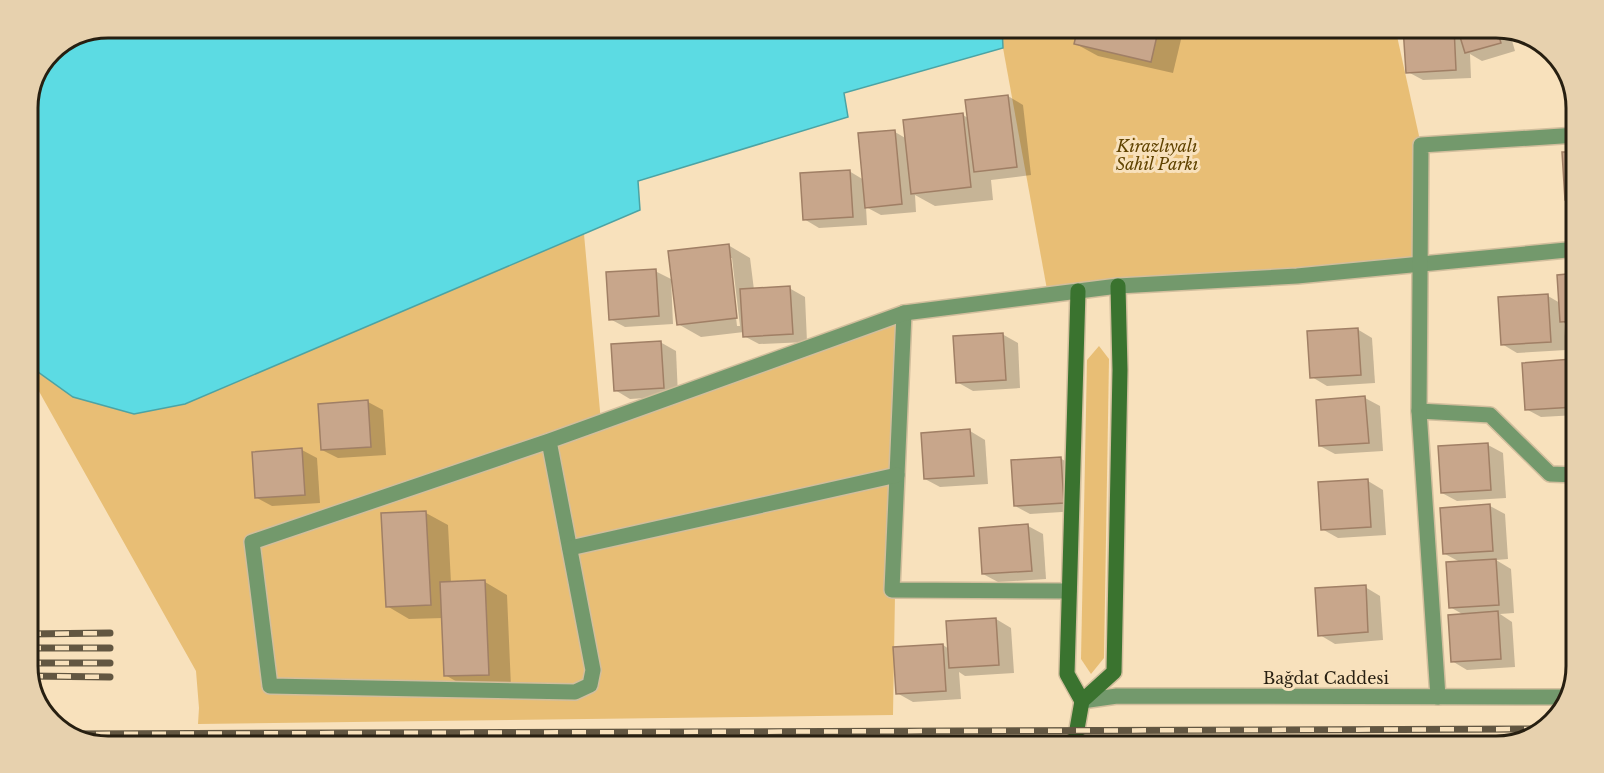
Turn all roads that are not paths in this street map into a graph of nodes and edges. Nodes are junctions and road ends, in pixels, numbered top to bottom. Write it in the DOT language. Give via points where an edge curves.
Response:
graph roads {
  1 [pos="1566,136"];
  2 [pos="1566,250"];
  3 [pos="1421,263"];
  4 [pos="1118,286"];
  5 [pos="1078,291"];
  6 [pos="904,312"];
  7 [pos="1419,411"];
  8 [pos="549,441"];
  9 [pos="897,475"];
  10 [pos="1566,475"];
  11 [pos="570,548"];
  12 [pos="1069,591"];
  13 [pos="1559,696"];
  14 [pos="1438,697"];
  15 [pos="1082,702"];
  16 [pos="1076,736"];
  1 -- 3 [label="street" via="1421,146"];
  2 -- 3 [label="street"];
  3 -- 4 [label="street" via="1298,276"];
  3 -- 7 [label="street"];
  4 -- 5 [label="street"];
  4 -- 15 [label="street" via="1114,672"];
  5 -- 6 [label="street"];
  5 -- 12 [label="street"];
  6 -- 8 [label="street"];
  6 -- 9 [label="street"];
  7 -- 10 [label="street" via="1490,415 1550,474"];
  7 -- 14 [label="street"];
  8 -- 11 [label="street"];
  8 -- 11 [label="street" via="252,542 270,686 575,692 590,685 593,670"];
  9 -- 11 [label="street"];
  9 -- 12 [label="street" via="892,590"];
  12 -- 15 [label="street" via="1066,674"];
  13 -- 14 [label="street, Bağdat Caddesi"];
  14 -- 15 [label="street, Bağdat Caddesi" via="1117,696"];
  15 -- 16 [label="street"];
}
